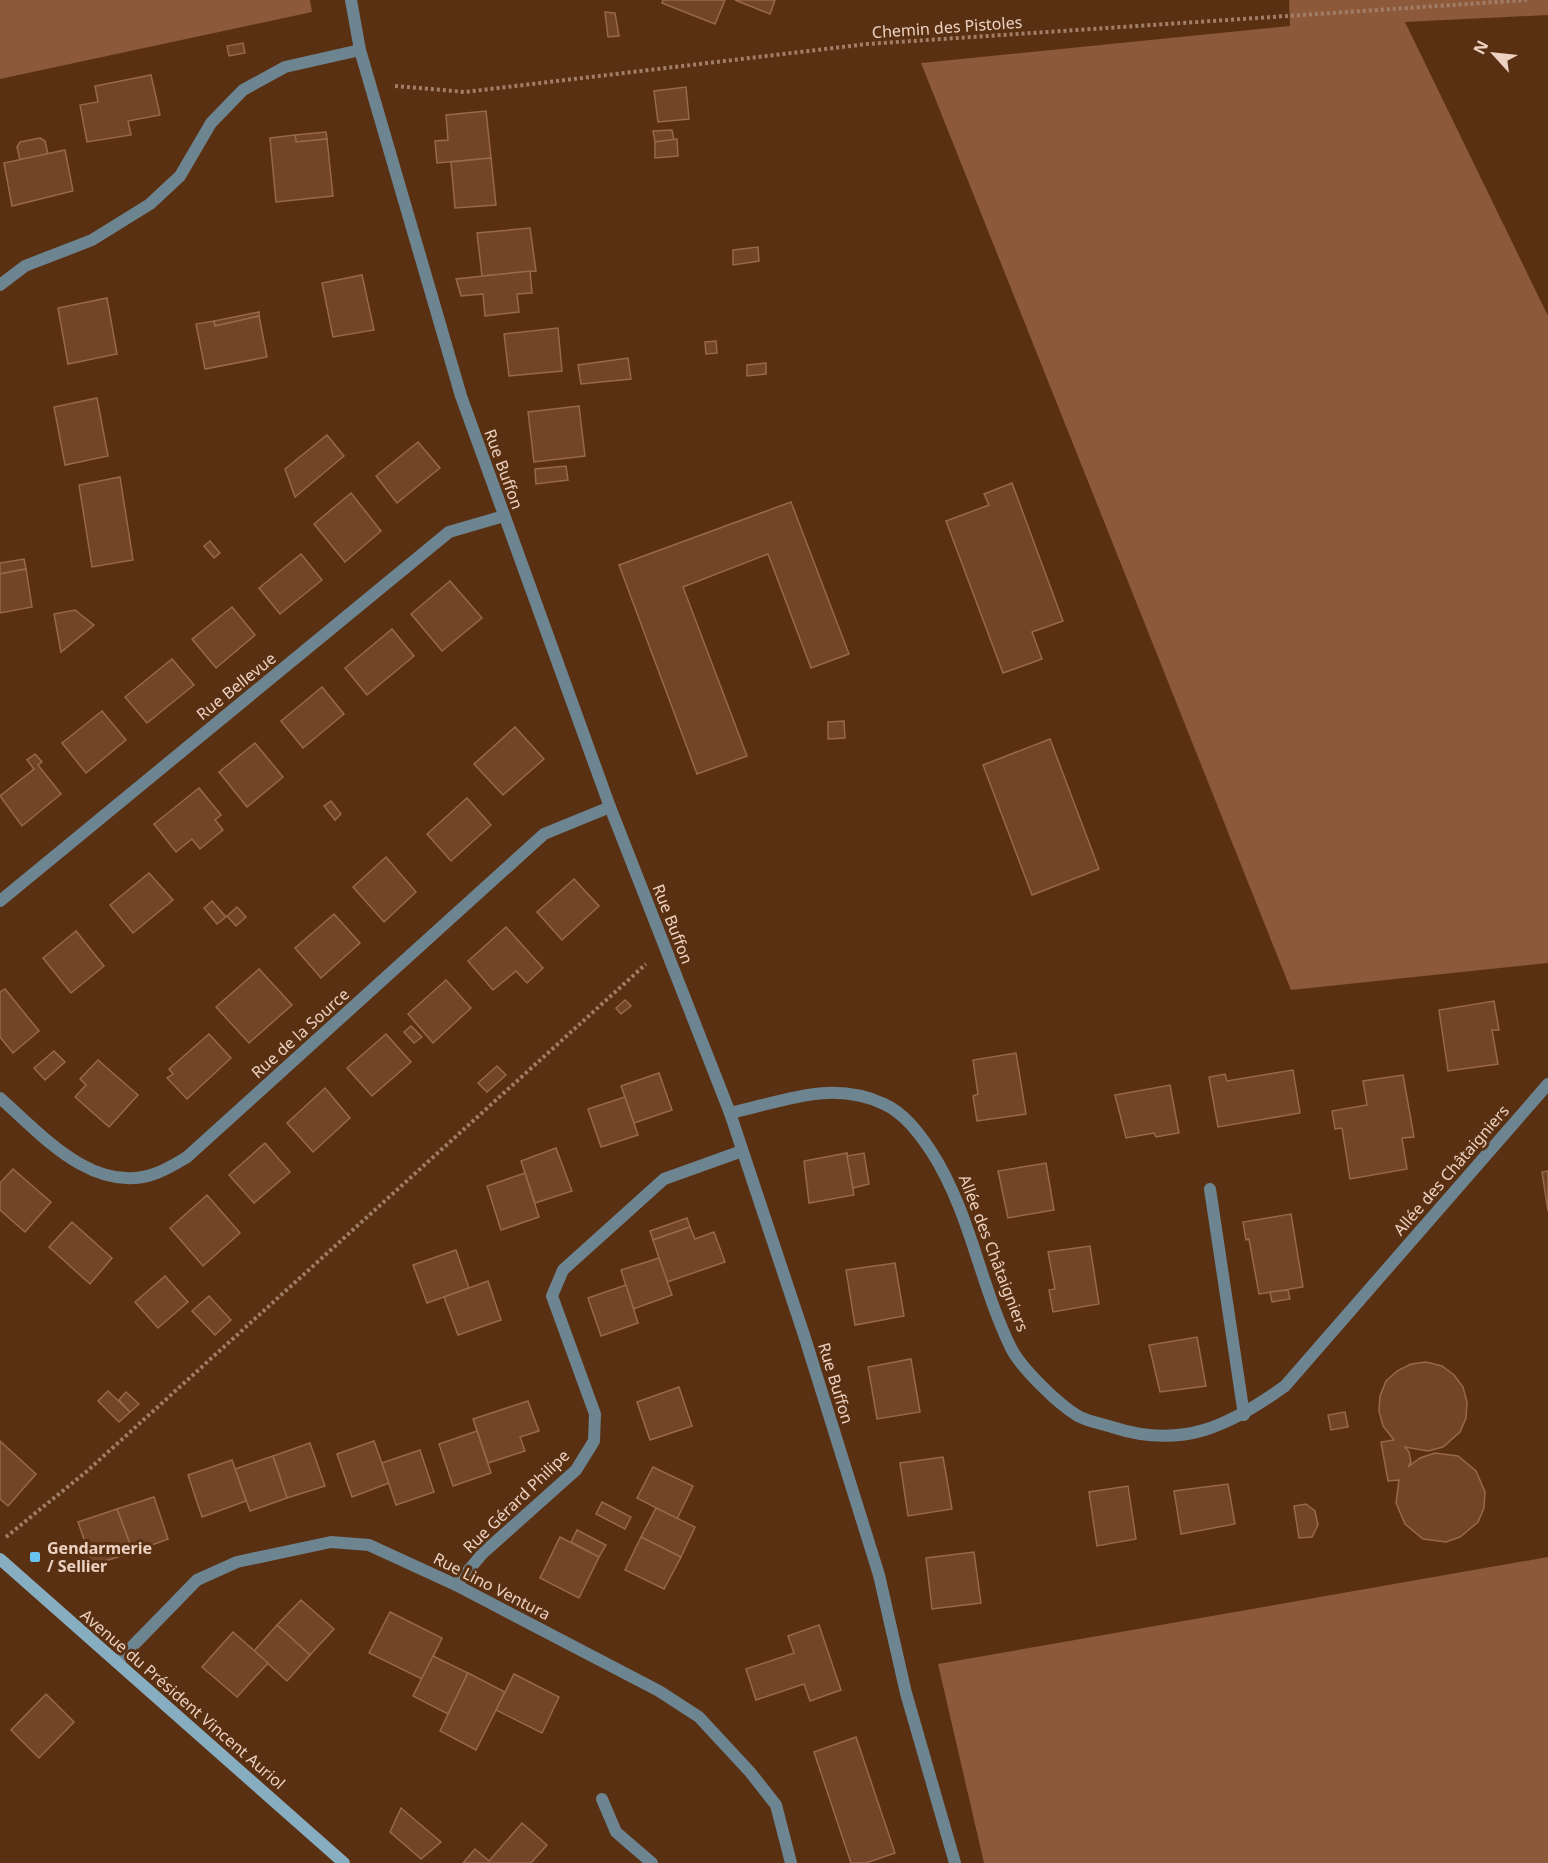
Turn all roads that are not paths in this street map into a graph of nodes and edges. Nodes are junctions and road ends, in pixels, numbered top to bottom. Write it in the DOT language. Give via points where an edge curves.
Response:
graph roads {
  1 [pos="351,0"];
  2 [pos="360,50"];
  3 [pos="0,285"];
  4 [pos="504,516"];
  5 [pos="610,807"];
  6 [pos="0,901"];
  7 [pos="1548,1084"];
  8 [pos="0,1098"];
  9 [pos="729,1113"];
  10 [pos="742,1151"];
  11 [pos="1210,1189"];
  12 [pos="1244,1415"];
  13 [pos="0,1559"];
  14 [pos="456,1586"];
  15 [pos="117,1662"];
  16 [pos="602,1799"];
  17 [pos="344,1863"];
  18 [pos="652,1863"];
  19 [pos="791,1863"];
  20 [pos="955,1863"];
  1 -- 2 [label="street, Rue Buffon"];
  2 -- 3 [label="street" via="285,67 243,90 211,123 180,176 150,204 92,240 25,266"];
  2 -- 4 [label="street, Rue Buffon" via="461,396"];
  4 -- 5 [label="street, Rue Buffon"];
  4 -- 6 [label="street, Rue Bellevue" via="448,532"];
  5 -- 8 [label="street, Rue de la Source" via="544,834 188,1157 154,1174 126,1178 93,1171 64,1155"];
  5 -- 9 [label="street, Rue Buffon"];
  7 -- 12 [label="street, Allée des Châtaigniers" via="1285,1386"];
  9 -- 10 [label="street, Rue Buffon"];
  9 -- 12 [label="street, Allée des Châtaigniers" via="813,1092 854,1094 886,1104 917,1129 946,1174 1012,1350 1078,1416 1130,1433 1178,1435 1215,1428"];
  10 -- 14 [label="street, Rue Gérard Philipe" via="664,1179 563,1270 552,1296 594,1414 594,1441 576,1470 483,1553"];
  10 -- 20 [label="street, Rue Buffon" via="879,1575 906,1693"];
  11 -- 12 [label="street"];
  13 -- 15 [label="main road, Avenue du Président Vincent Auriol"];
  14 -- 15 [label="street, Rue Lino Ventura" via="369,1545 331,1542 237,1562 197,1580"];
  14 -- 19 [label="street, Rue Lino Ventura" via="659,1691 699,1717 776,1805"];
  15 -- 17 [label="main road, Avenue du Président Vincent Auriol"];
  16 -- 18 [label="street" via="616,1832"];
}
